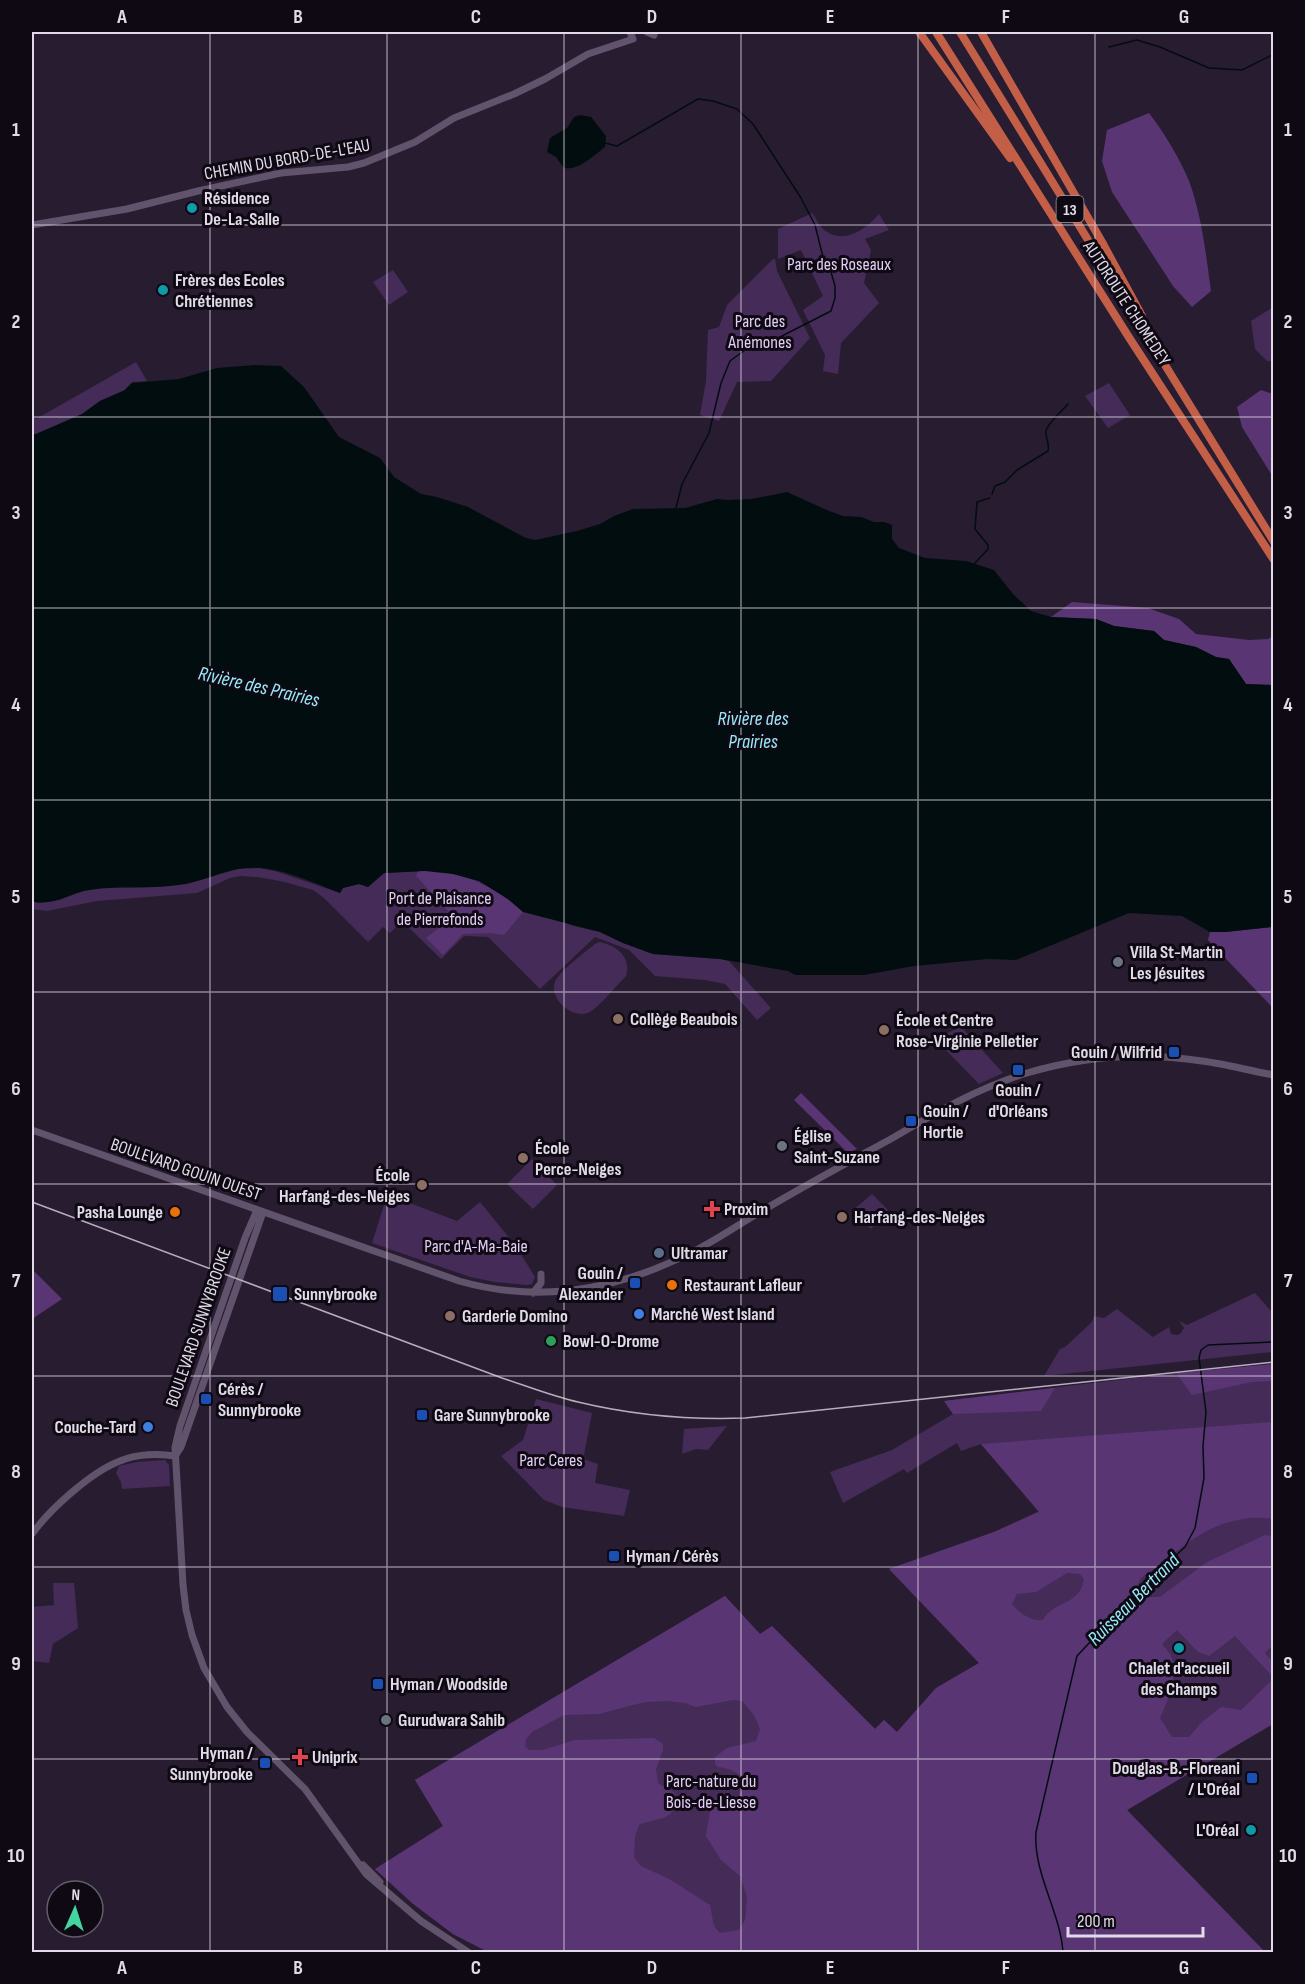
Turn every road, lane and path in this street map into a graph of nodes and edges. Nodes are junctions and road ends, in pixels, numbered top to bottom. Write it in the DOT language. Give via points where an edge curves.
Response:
graph roads {
  1 [pos="630,32"];
  2 [pos="919,32"];
  3 [pos="936,32"];
  4 [pos="960,32"];
  5 [pos="981,32"];
  6 [pos="1033,187"];
  7 [pos="32,225"];
  8 [pos="1180,387"];
  9 [pos="1274,542"];
  10 [pos="1274,560"];
  11 [pos="1274,1075"];
  12 [pos="32,1130"];
  13 [pos="260,1211"];
  14 [pos="541,1274"];
  15 [pos="533,1293"];
  16 [pos="175,1456"];
  17 [pos="32,1534"];
  18 [pos="468,1953"];
  1 -- 7 [label="street, CHEMIN DU BORD-DE-L'EAU" via="633,39 586,55 535,84 454,118 415,142 364,163 281,173 127,210"];
  2 -- 6 [label="highway"];
  3 -- 6 [label="highway, AUTOROUTE CHOMEDEY / 13"];
  4 -- 8 [label="highway, AUTOROUTE CHOMEDEY / 13"];
  5 -- 8 [label="highway" via="1101,239"];
  6 -- 10 [label="highway, AUTOROUTE CHOMEDEY / 13"];
  8 -- 9 [label="highway, AUTOROUTE CHOMEDEY / 13"];
  11 -- 15 [label="street, BOULEVARD GOUIN OUEST" via="1205,1061 1148,1056 1090,1059 1027,1073 955,1102 708,1244 656,1269 597,1287"];
  12 -- 13 [label="street, BOULEVARD GOUIN OUEST"];
  13 -- 15 [label="street, BOULEVARD GOUIN OUEST" via="462,1282"];
  13 -- 16 [label="street, BOULEVARD SUNNYBROOKE" via="180,1426"];
  14 -- 15 [label="street" via="541,1283"];
  16 -- 17 [label="street" via="138,1456 112,1465 60,1502"];
  16 -- 18 [label="street, BOULEVARD SUNNYBROOKE" via="186,1610 204,1668 216,1691 235,1719 305,1789 366,1874 421,1921"];
}
